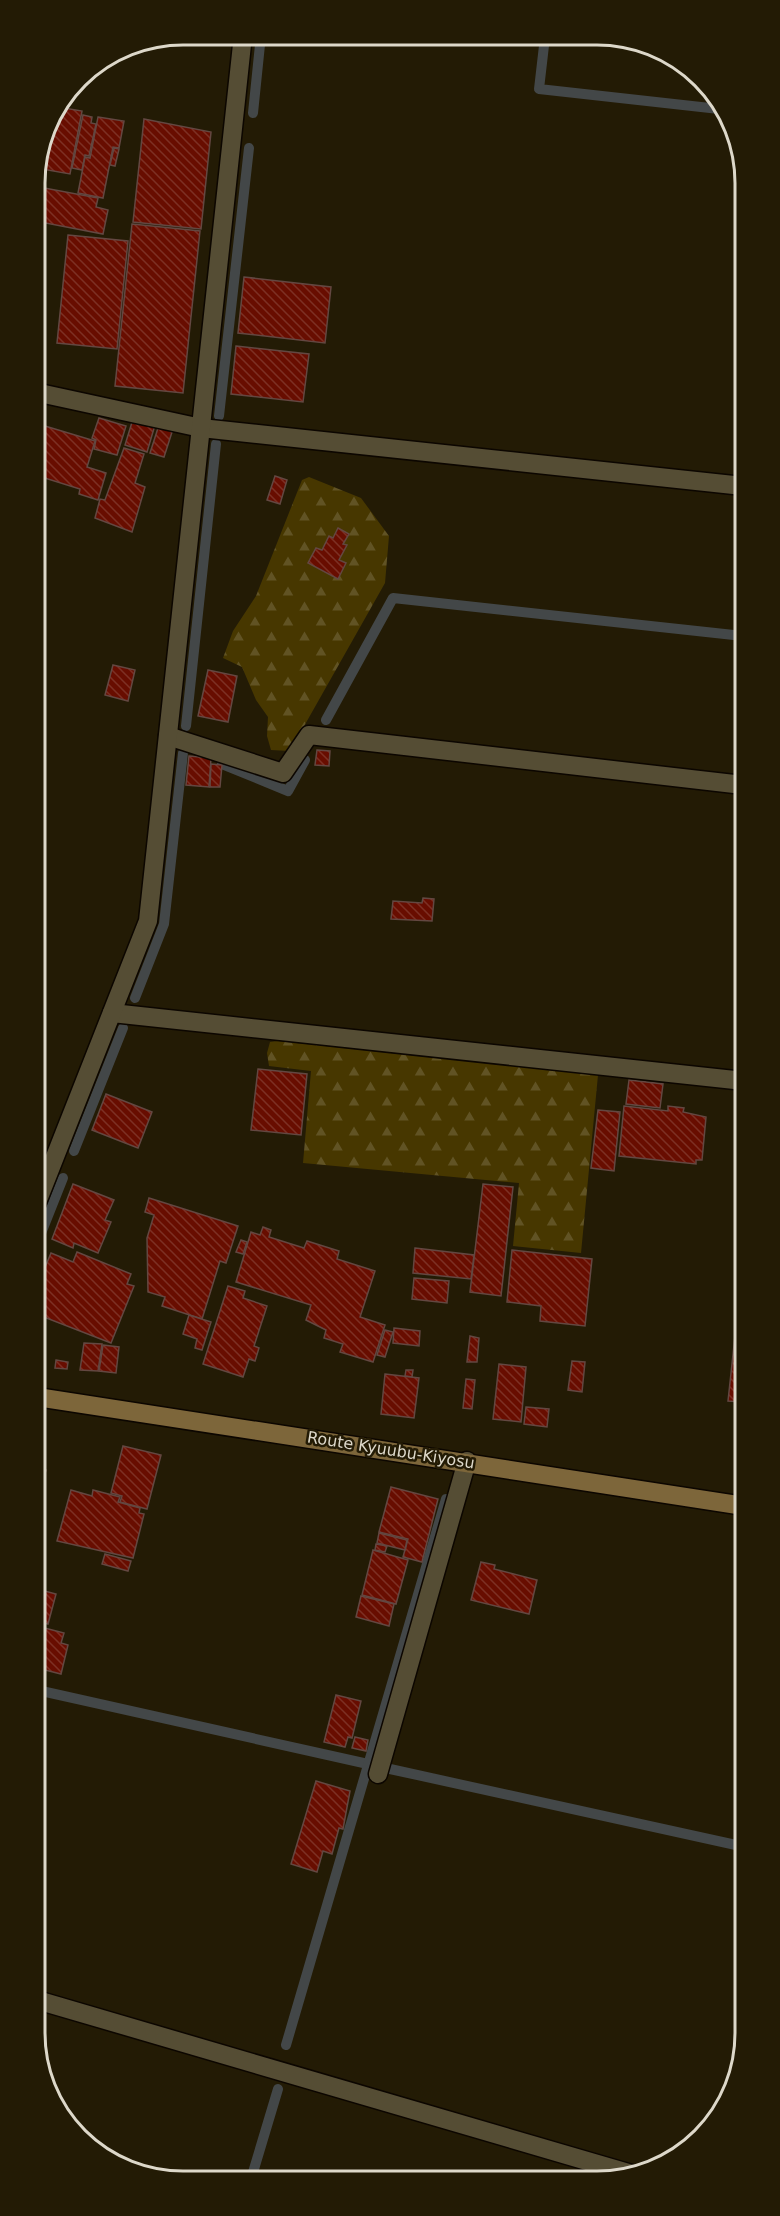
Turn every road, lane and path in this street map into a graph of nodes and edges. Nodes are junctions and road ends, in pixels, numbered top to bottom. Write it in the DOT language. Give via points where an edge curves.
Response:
graph roads {
  1 [pos="242,45"];
  2 [pos="45,394"];
  3 [pos="201,428"];
  4 [pos="735,485"];
  5 [pos="168,736"];
  6 [pos="735,784"];
  7 [pos="112,1013"];
  8 [pos="735,1081"];
  9 [pos="45,1182"];
  10 [pos="45,1398"];
  11 [pos="467,1461"];
  12 [pos="735,1505"];
  13 [pos="378,1774"];
  14 [pos="45,2002"];
  15 [pos="617,2170"];
  1 -- 3 [label="street"];
  2 -- 3 [label="street"];
  3 -- 4 [label="street"];
  3 -- 5 [label="street"];
  5 -- 6 [label="street" via="283,773 309,735"];
  5 -- 7 [label="street" via="148,921"];
  7 -- 8 [label="street"];
  7 -- 9 [label="street"];
  10 -- 11 [label="main road, Route Kyuubu-Kiyosu"];
  11 -- 12 [label="main road, Route Kyuubu-Kiyosu"];
  11 -- 13 [label="street"];
  14 -- 15 [label="street"];
}
